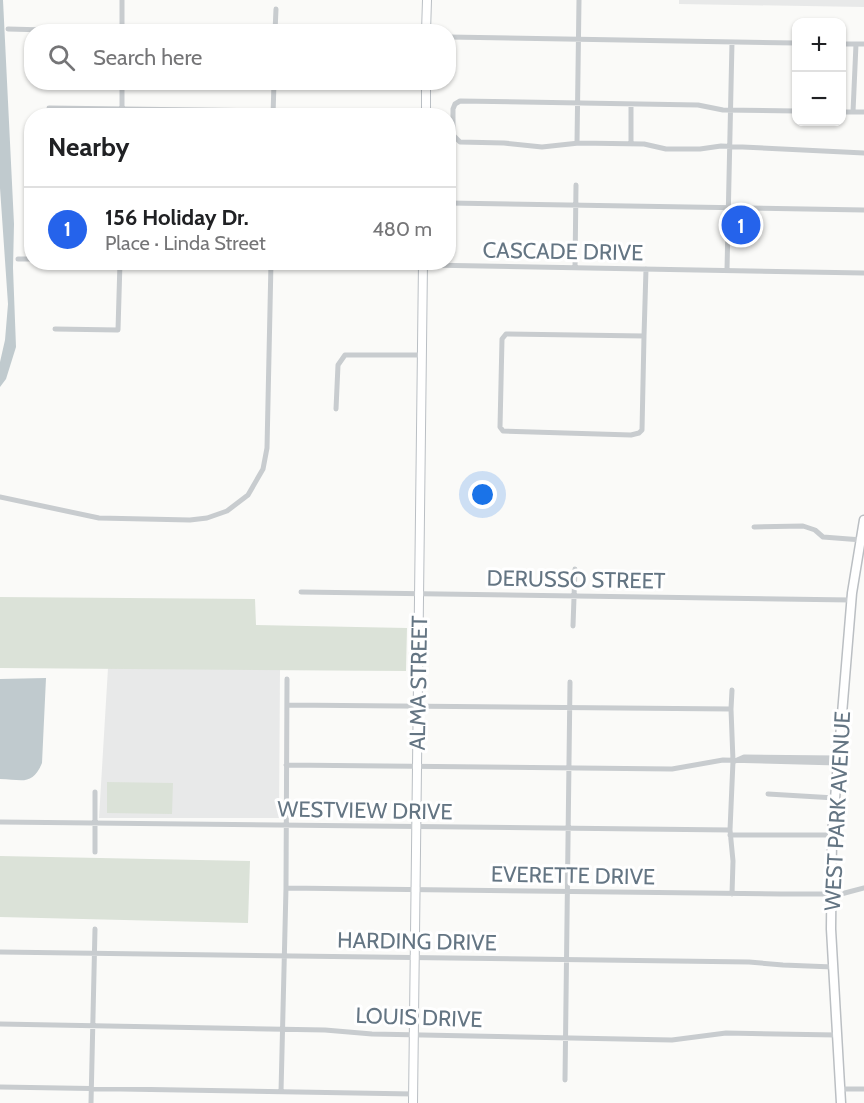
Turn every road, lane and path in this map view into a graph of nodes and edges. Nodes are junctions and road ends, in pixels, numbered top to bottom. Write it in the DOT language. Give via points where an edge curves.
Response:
graph roads {
  1 [pos="122,0"];
  2 [pos="427,0"];
  3 [pos="579,0"];
  4 [pos="276,9"];
  5 [pos="122,24"];
  6 [pos="275,24"];
  7 [pos="426,24"];
  8 [pos="8,29"];
  9 [pos="24,29"];
  10 [pos="456,37"];
  11 [pos="579,39"];
  12 [pos="732,42"];
  13 [pos="792,43"];
  14 [pos="846,44"];
  15 [pos="856,44"];
  16 [pos="864,44"];
  17 [pos="122,90"];
  18 [pos="274,90"];
  19 [pos="426,90"];
  20 [pos="578,103"];
  21 [pos="632,104"];
  22 [pos="49,108"];
  23 [pos="122,108"];
  24 [pos="273,108"];
  25 [pos="426,108"];
  26 [pos="453,108"];
  27 [pos="730,110"];
  28 [pos="792,111"];
  29 [pos="846,112"];
  30 [pos="853,112"];
  31 [pos="864,112"];
  32 [pos="456,139"];
  33 [pos="577,143"];
  34 [pos="631,144"];
  35 [pos="730,146"];
  36 [pos="864,153"];
  37 [pos="576,185"];
  38 [pos="456,203"];
  39 [pos="576,205"];
  40 [pos="728,208"];
  41 [pos="864,210"];
  42 [pos="18,259"];
  43 [pos="24,259"];
  44 [pos="456,265"];
  45 [pos="575,268"];
  46 [pos="646,269"];
  47 [pos="120,270"];
  48 [pos="271,270"];
  49 [pos="423,270"];
  50 [pos="727,270"];
  51 [pos="864,273"];
  52 [pos="56,329"];
  53 [pos="645,336"];
  54 [pos="421,355"];
  55 [pos="336,409"];
  56 [pos="0,497"];
  57 [pos="864,520"];
  58 [pos="754,527"];
  59 [pos="862,540"];
  60 [pos="861,555"];
  61 [pos="575,569"];
  62 [pos="301,592"];
  63 [pos="419,593"];
  64 [pos="574,595"];
  65 [pos="851,600"];
  66 [pos="573,626"];
  67 [pos="287,680"];
  68 [pos="570,682"];
  69 [pos="732,690"];
  70 [pos="286,705"];
  71 [pos="418,706"];
  72 [pos="570,708"];
  73 [pos="730,709"];
  74 [pos="733,761"];
  75 [pos="838,761"];
  76 [pos="286,765"];
  77 [pos="417,766"];
  78 [pos="569,768"];
  79 [pos="95,792"];
  80 [pos="768,794"];
  81 [pos="835,798"];
  82 [pos="0,822"];
  83 [pos="95,823"];
  84 [pos="286,825"];
  85 [pos="416,826"];
  86 [pos="569,828"];
  87 [pos="730,832"];
  88 [pos="832,835"];
  89 [pos="95,852"];
  90 [pos="286,888"];
  91 [pos="861,889"];
  92 [pos="416,890"];
  93 [pos="568,891"];
  94 [pos="732,894"];
  95 [pos="830,894"];
  96 [pos="95,928"];
  97 [pos="0,952"];
  98 [pos="94,954"];
  99 [pos="284,956"];
  100 [pos="415,958"];
  101 [pos="567,960"];
  102 [pos="833,967"];
  103 [pos="0,1024"];
  104 [pos="93,1026"];
  105 [pos="283,1029"];
  106 [pos="414,1035"];
  107 [pos="836,1035"];
  108 [pos="566,1038"];
  109 [pos="566,1080"];
  110 [pos="0,1087"];
  111 [pos="92,1088"];
  112 [pos="841,1089"];
  113 [pos="864,1089"];
  114 [pos="281,1091"];
  115 [pos="413,1094"];
  116 [pos="92,1103"];
  117 [pos="413,1103"];
  118 [pos="841,1103"];
  1 -- 5 [label="street"];
  2 -- 7 [label="street"];
  3 -- 11 [label="street"];
  4 -- 6 [label="street"];
  8 -- 9 [label="street"];
  10 -- 11 [label="street"];
  11 -- 12 [label="street"];
  11 -- 20 [label="street"];
  12 -- 13 [label="street"];
  12 -- 27 [label="street"];
  14 -- 15 [label="street"];
  15 -- 16 [label="street"];
  15 -- 30 [label="street"];
  17 -- 23 [label="street"];
  18 -- 24 [label="street"];
  19 -- 25 [label="street"];
  20 -- 21 [label="street"];
  20 -- 26 [label="street" via="460,101"];
  20 -- 33 [label="street"];
  21 -- 27 [label="street" via="698,105"];
  21 -- 34 [label="street"];
  22 -- 23 [label="street"];
  27 -- 28 [label="street"];
  27 -- 35 [label="street"];
  29 -- 30 [label="street"];
  30 -- 31 [label="street"];
  32 -- 33 [label="street" via="529,147"];
  33 -- 34 [label="street"];
  34 -- 35 [label="street" via="666,149"];
  35 -- 36 [label="street"];
  35 -- 40 [label="street"];
  37 -- 39 [label="street"];
  38 -- 39 [label="street"];
  39 -- 40 [label="street"];
  39 -- 45 [label="street"];
  40 -- 41 [label="street"];
  40 -- 50 [label="street"];
  42 -- 43 [label="street"];
  44 -- 45 [label="street, CASCADE DRIVE"];
  45 -- 46 [label="street, CASCADE DRIVE"];
  46 -- 50 [label="street, CASCADE DRIVE"];
  46 -- 53 [label="street"];
  47 -- 52 [label="street" via="118,330"];
  48 -- 56 [label="street" via="266,459 259,479 241,501 207,518 152,519 84,516"];
  49 -- 54 [label="street, ALMA STREET"];
  50 -- 51 [label="street, CASCADE DRIVE"];
  53 -- 53 [label="street" via="639,433 503,431 500,427 506,334"];
  54 -- 55 [label="street" via="345,355 338,365"];
  54 -- 63 [label="street, ALMA STREET"];
  57 -- 59 [label="main road, WEST PARK AVENUE"];
  58 -- 59 [label="street" via="803,526 823,537"];
  59 -- 60 [label="main road, WEST PARK AVENUE"];
  60 -- 65 [label="main road, WEST PARK AVENUE"];
  61 -- 64 [label="street"];
  62 -- 63 [label="street, DERUSSO STREET"];
  63 -- 64 [label="street, DERUSSO STREET"];
  63 -- 71 [label="street, ALMA STREET"];
  64 -- 65 [label="street, DERUSSO STREET"];
  64 -- 66 [label="street"];
  65 -- 75 [label="main road, WEST PARK AVENUE"];
  67 -- 70 [label="street"];
  68 -- 72 [label="street"];
  69 -- 73 [label="street"];
  70 -- 71 [label="street"];
  70 -- 76 [label="street"];
  71 -- 72 [label="street"];
  71 -- 77 [label="street, ALMA STREET"];
  72 -- 73 [label="street"];
  72 -- 78 [label="street"];
  73 -- 74 [label="street"];
  74 -- 75 [label="street" via="744,757"];
  74 -- 78 [label="street" via="672,769"];
  74 -- 87 [label="street"];
  75 -- 81 [label="main road, WEST PARK AVENUE"];
  76 -- 77 [label="street"];
  76 -- 84 [label="street"];
  77 -- 78 [label="street"];
  77 -- 85 [label="street, ALMA STREET"];
  78 -- 86 [label="street"];
  79 -- 83 [label="street"];
  80 -- 81 [label="street"];
  81 -- 88 [label="main road, WEST PARK AVENUE"];
  82 -- 83 [label="street, WESTVIEW DRIVE"];
  83 -- 84 [label="street, WESTVIEW DRIVE"];
  83 -- 89 [label="street"];
  84 -- 85 [label="street, WESTVIEW DRIVE"];
  84 -- 90 [label="street"];
  85 -- 86 [label="street, WESTVIEW DRIVE"];
  85 -- 92 [label="street, ALMA STREET"];
  86 -- 87 [label="street, WESTVIEW DRIVE"];
  86 -- 93 [label="street"];
  87 -- 88 [label="street, WESTVIEW DRIVE"];
  87 -- 94 [label="street"];
  88 -- 95 [label="main road, WEST PARK AVENUE"];
  90 -- 92 [label="street, EVERETTE DRIVE"];
  90 -- 99 [label="street"];
  91 -- 95 [label="street, EVERETTE DRIVE"];
  92 -- 93 [label="street, EVERETTE DRIVE"];
  92 -- 100 [label="street, ALMA STREET"];
  93 -- 94 [label="street, EVERETTE DRIVE"];
  93 -- 101 [label="street"];
  94 -- 95 [label="street, EVERETTE DRIVE"];
  95 -- 102 [label="main road, WEST PARK AVENUE"];
  96 -- 98 [label="street"];
  97 -- 98 [label="street, HARDING DRIVE"];
  98 -- 99 [label="street, HARDING DRIVE"];
  98 -- 104 [label="street"];
  99 -- 100 [label="street, HARDING DRIVE"];
  99 -- 105 [label="street"];
  100 -- 101 [label="street, HARDING DRIVE"];
  100 -- 106 [label="street, ALMA STREET"];
  101 -- 102 [label="street, HARDING DRIVE"];
  101 -- 108 [label="street"];
  102 -- 107 [label="main road, WEST PARK AVENUE"];
  103 -- 104 [label="street, LOUIS DRIVE"];
  104 -- 105 [label="street, LOUIS DRIVE"];
  104 -- 111 [label="street"];
  105 -- 106 [label="street, LOUIS DRIVE"];
  105 -- 114 [label="street"];
  106 -- 108 [label="street, LOUIS DRIVE"];
  106 -- 115 [label="street, ALMA STREET"];
  107 -- 108 [label="street, LOUIS DRIVE" via="726,1033 672,1040"];
  107 -- 112 [label="main road, WEST PARK AVENUE"];
  108 -- 109 [label="street"];
  110 -- 111 [label="street"];
  111 -- 114 [label="street"];
  111 -- 116 [label="street"];
  112 -- 113 [label="street"];
  112 -- 118 [label="main road, WEST PARK AVENUE"];
  114 -- 115 [label="street"];
  115 -- 117 [label="street, ALMA STREET"];
}
